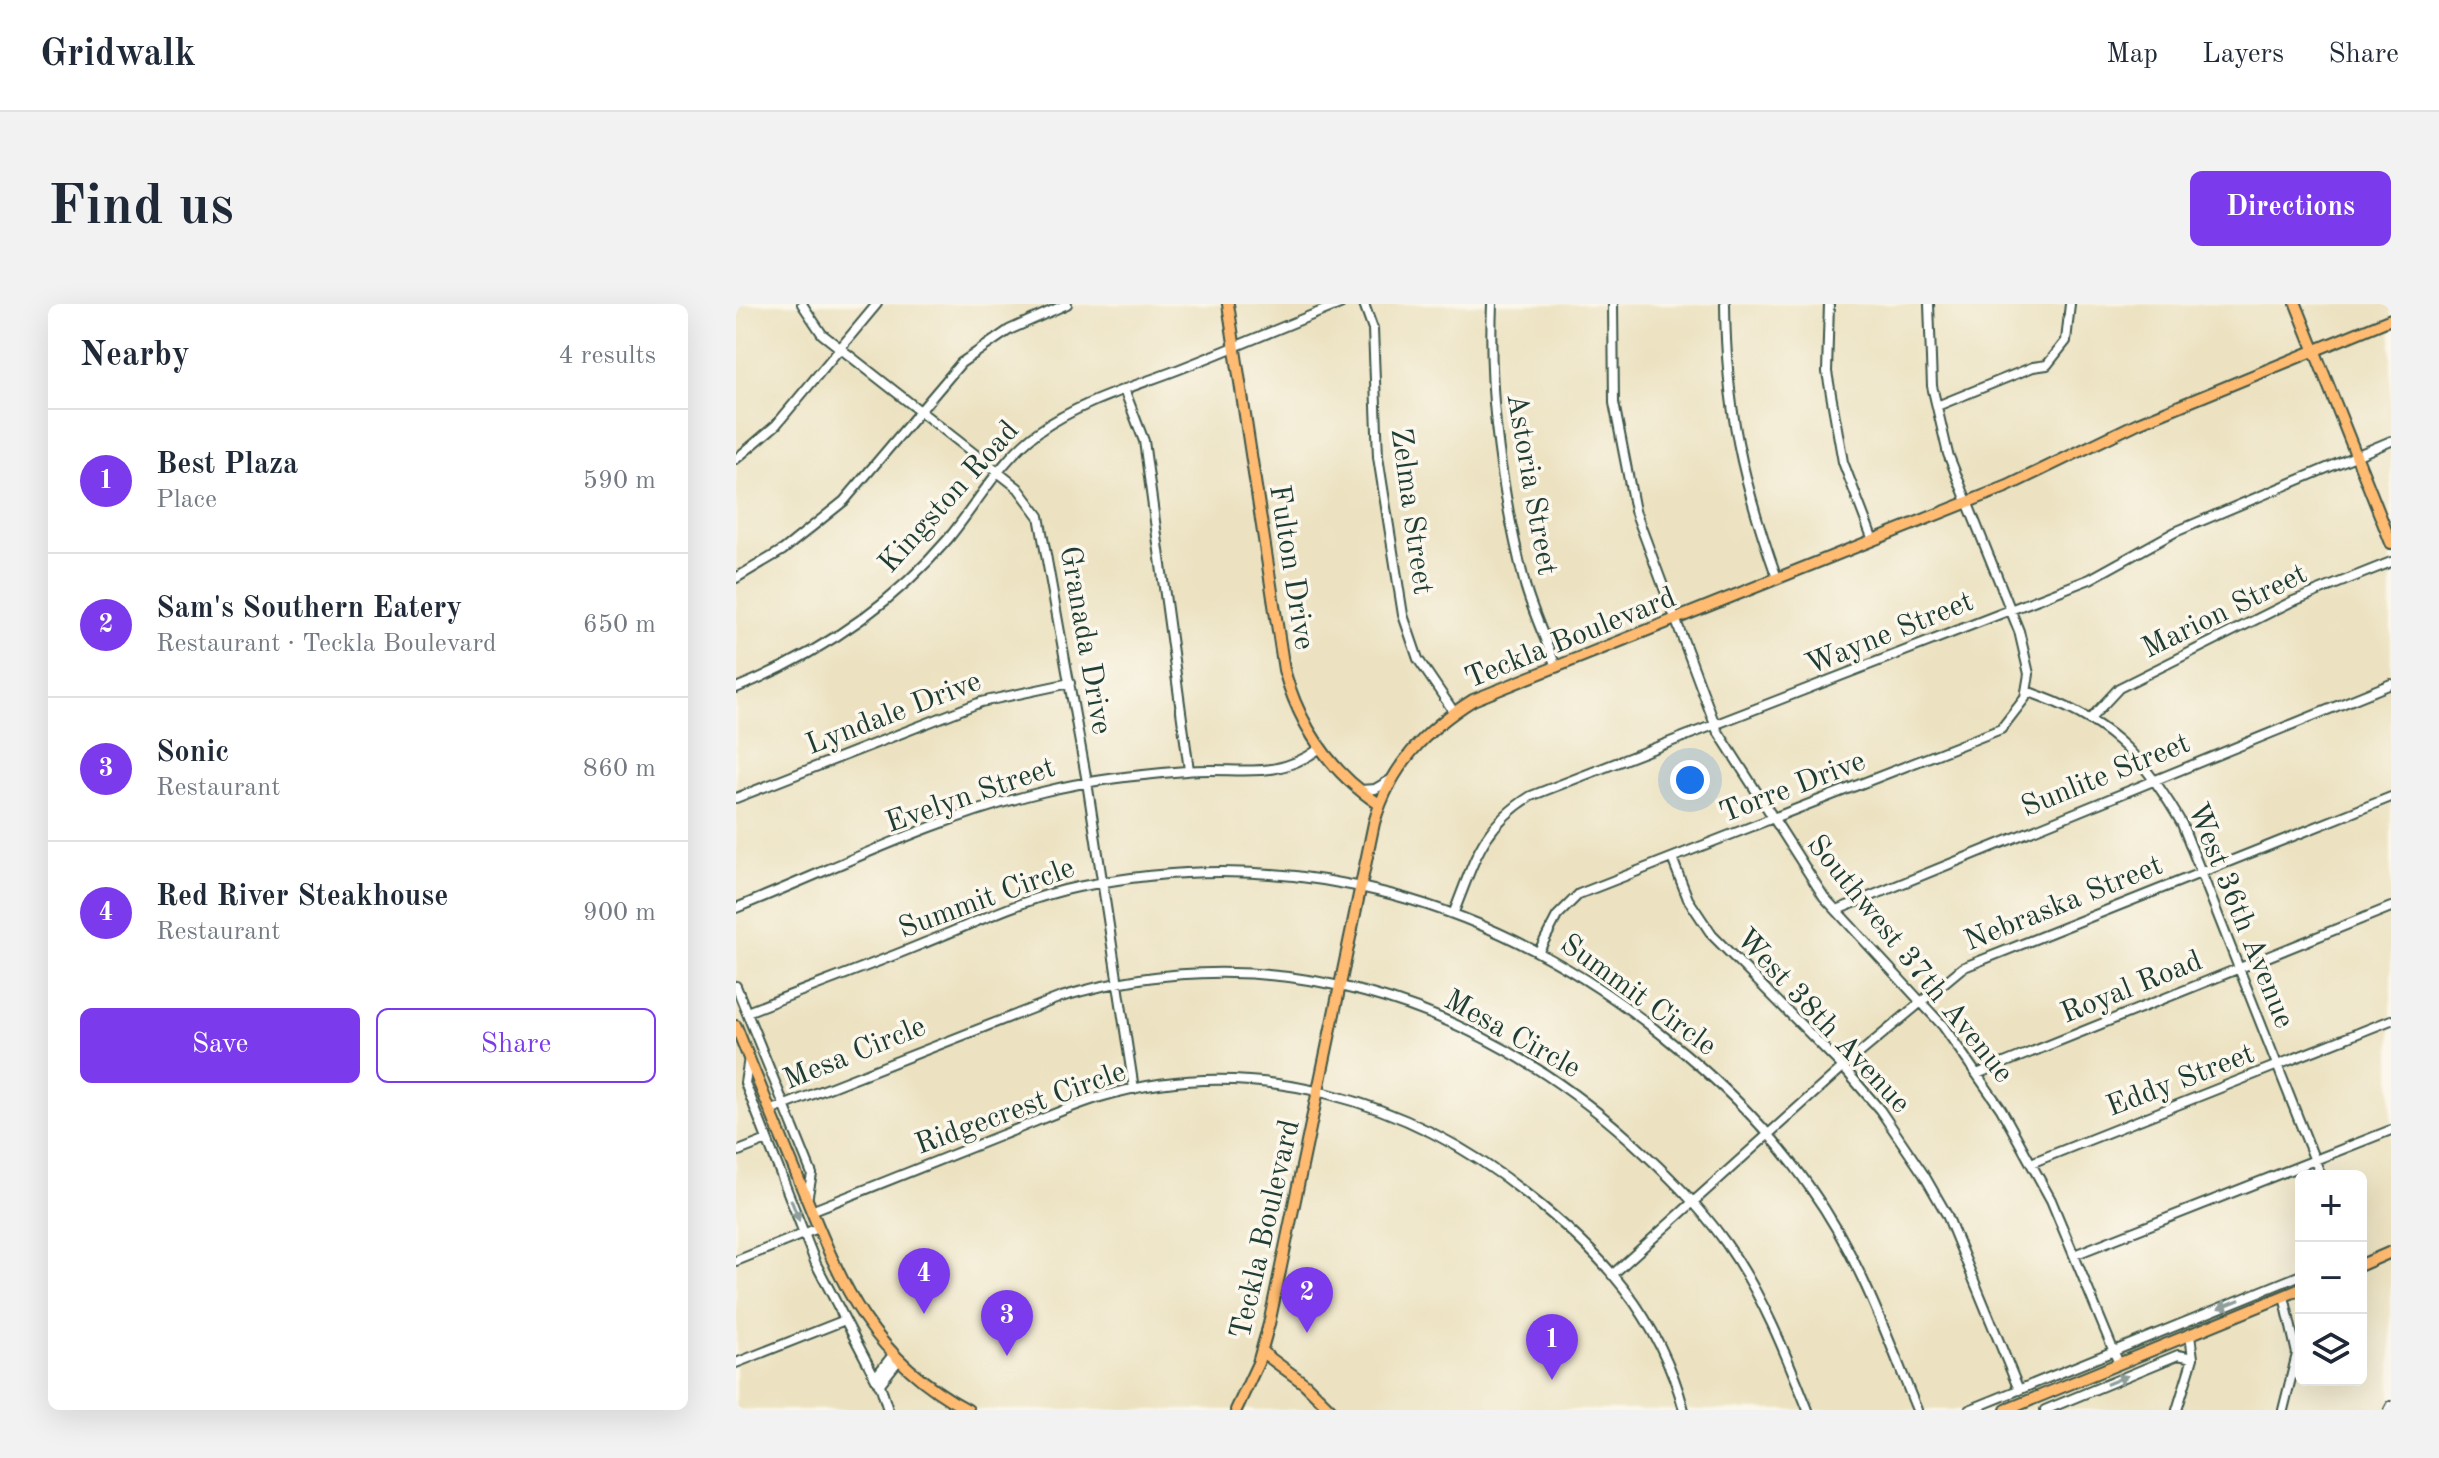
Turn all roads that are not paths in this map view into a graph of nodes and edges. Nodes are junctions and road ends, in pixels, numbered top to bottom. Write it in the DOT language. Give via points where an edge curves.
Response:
graph roads {
  1 [pos="802,304"];
  2 [pos="877,304"];
  3 [pos="1067,304"];
  4 [pos="1228,304"];
  5 [pos="1340,304"];
  6 [pos="1364,304"];
  7 [pos="1492,304"];
  8 [pos="1613,304"];
  9 [pos="1725,304"];
  10 [pos="1829,304"];
  11 [pos="1929,304"];
  12 [pos="2070,304"];
  13 [pos="2296,304"];
  14 [pos="2391,319"];
  15 [pos="1235,346"];
  16 [pos="840,348"];
  17 [pos="2314,350"];
  18 [pos="1124,389"];
  19 [pos="1937,406"];
  20 [pos="918,411"];
  21 [pos="2391,441"];
  22 [pos="2356,456"];
  23 [pos="736,459"];
  24 [pos="999,473"];
  25 [pos="1967,502"];
  26 [pos="1873,540"];
  27 [pos="2391,543"];
  28 [pos="2391,562"];
  29 [pos="736,578"];
  30 [pos="1777,578"];
  31 [pos="2010,610"];
  32 [pos="1675,619"];
  33 [pos="1556,667"];
  34 [pos="1070,683"];
  35 [pos="2391,684"];
  36 [pos="736,688"];
  37 [pos="2026,691"];
  38 [pos="1454,712"];
  39 [pos="2090,719"];
  40 [pos="1715,727"];
  41 [pos="1319,749"];
  42 [pos="1189,770"];
  43 [pos="1392,778"];
  44 [pos="2155,780"];
  45 [pos="1087,782"];
  46 [pos="1358,790"];
  47 [pos="2391,797"];
  48 [pos="736,798"];
  49 [pos="1379,804"];
  50 [pos="1772,821"];
  51 [pos="1672,858"];
  52 [pos="2201,873"];
  53 [pos="1101,883"];
  54 [pos="1361,886"];
  55 [pos="2391,907"];
  56 [pos="736,908"];
  57 [pos="1837,910"];
  58 [pos="1454,912"];
  59 [pos="1539,951"];
  60 [pos="2239,968"];
  61 [pos="1118,983"];
  62 [pos="736,986"];
  63 [pos="1340,986"];
  64 [pos="1921,1002"];
  65 [pos="747,1012"];
  66 [pos="2391,1020"];
  67 [pos="736,1026"];
  68 [pos="739,1042"];
  69 [pos="749,1058"];
  70 [pos="2278,1066"];
  71 [pos="1843,1067"];
  72 [pos="1977,1074"];
  73 [pos="1134,1089"];
  74 [pos="1319,1091"];
  75 [pos="783,1106"];
  76 [pos="770,1111"];
  77 [pos="2391,1130"];
  78 [pos="1768,1135"];
  79 [pos="767,1140"];
  80 [pos="736,1152"];
  81 [pos="2315,1160"];
  82 [pos="2031,1163"];
  83 [pos="794,1169"];
  84 [pos="2319,1170"];
  85 [pos="781,1174"];
  86 [pos="1692,1203"];
  87 [pos="809,1206"];
  88 [pos="818,1228"];
  89 [pos="804,1234"];
  90 [pos="2391,1252"];
  91 [pos="2074,1255"];
  92 [pos="736,1261"];
  93 [pos="2367,1262"];
  94 [pos="1612,1275"];
  95 [pos="2295,1277"];
  96 [pos="2295,1291"];
  97 [pos="2284,1296"];
  98 [pos="845,1320"];
  99 [pos="868,1327"];
  100 [pos="855,1335"];
  101 [pos="2190,1335"];
  102 [pos="2113,1351"];
  103 [pos="1262,1352"];
  104 [pos="895,1358"];
  105 [pos="2193,1358"];
  106 [pos="736,1363"];
  107 [pos="2119,1364"];
  108 [pos="879,1385"];
  109 [pos="2019,1390"];
  110 [pos="887,1408"];
  111 [pos="875,1410"];
  112 [pos="968,1410"];
  113 [pos="1236,1410"];
  114 [pos="1331,1410"];
  115 [pos="1684,1410"];
  116 [pos="1808,1410"];
  117 [pos="1917,1410"];
  118 [pos="1969,1410"];
  119 [pos="2006,1410"];
  120 [pos="2045,1410"];
  121 [pos="2177,1410"];
  122 [pos="2283,1410"];
  1 -- 16 [label="street, Granada Drive" via="812,323"];
  2 -- 16 [label="street"];
  3 -- 20 [label="street" via="981,347"];
  4 -- 15 [label="main road, Fulton Drive"];
  5 -- 15 [label="street, Kingston Road"];
  6 -- 38 [label="street, Zelma Street" via="1373,329 1378,457 1403,615 1418,659"];
  7 -- 33 [label="street, Astoria Street" via="1489,369 1506,493 1526,588"];
  8 -- 32 [label="street, Southwest 37th Avenue" via="1614,403 1635,511"];
  9 -- 30 [label="street" via="1731,420"];
  10 -- 26 [label="street" via="1827,372 1843,462"];
  11 -- 19 [label="street"];
  12 -- 19 [label="street" via="2066,341 2047,365"];
  13 -- 17 [label="main road"];
  14 -- 17 [label="main road, Teckla Boulevard"];
  15 -- 18 [label="street, Kingston Road"];
  15 -- 41 [label="main road, Fulton Drive" via="1284,670 1299,714"];
  16 -- 20 [label="street, Granada Drive"];
  16 -- 23 [label="street" via="776,425"];
  17 -- 22 [label="main road"];
  17 -- 25 [label="main road, Teckla Boulevard"];
  18 -- 24 [label="street, Kingston Road" via="1036,433"];
  18 -- 42 [label="street" via="1144,441"];
  19 -- 25 [label="street"];
  20 -- 24 [label="street, Granada Drive"];
  20 -- 29 [label="street" via="844,501 792,544"];
  21 -- 22 [label="street, Wayne Street"];
  22 -- 27 [label="main road"];
  22 -- 31 [label="street, Wayne Street" via="2175,532 2090,579"];
  24 -- 34 [label="street, Granada Drive" via="1039,516"];
  24 -- 36 [label="street, Kingston Road" via="947,540 888,597 815,651"];
  25 -- 26 [label="main road, Teckla Boulevard"];
  25 -- 31 [label="street"];
  26 -- 30 [label="main road, Teckla Boulevard"];
  28 -- 39 [label="street, Marion Street" via="2291,602 2119,688"];
  30 -- 32 [label="main road, Teckla Boulevard"];
  31 -- 37 [label="street" via="2029,674"];
  31 -- 40 [label="street, Wayne Street"];
  32 -- 33 [label="main road, Teckla Boulevard"];
  32 -- 40 [label="street, Southwest 37th Avenue"];
  33 -- 38 [label="main road, Teckla Boulevard"];
  34 -- 45 [label="street, Granada Drive"];
  34 -- 48 [label="street, Lyndale Drive" via="966,707"];
  35 -- 44 [label="street, Sunlite Street"];
  37 -- 39 [label="street, West 36th Avenue" via="2068,705"];
  37 -- 50 [label="street, Torre Drive" via="2001,729"];
  38 -- 43 [label="main road, Teckla Boulevard" via="1415,746"];
  39 -- 44 [label="street, West 36th Avenue" via="2116,735"];
  40 -- 50 [label="street, Southwest 37th Avenue"];
  40 -- 58 [label="street, Wayne Street" via="1531,796 1506,812 1484,837"];
  41 -- 42 [label="street, Evelyn Street" via="1279,770"];
  41 -- 46 [label="main road, Fulton Drive"];
  42 -- 45 [label="street, Evelyn Street"];
  43 -- 46 [label="street" via="1375,789"];
  43 -- 49 [label="main road, Teckla Boulevard"];
  44 -- 52 [label="street, West 36th Avenue" via="2182,824"];
  44 -- 57 [label="street, Sunlite Street"];
  45 -- 53 [label="street, Granada Drive"];
  45 -- 56 [label="street, Evelyn Street" via="980,810"];
  46 -- 49 [label="main road, Fulton Drive"];
  47 -- 52 [label="street, Nebraska Street"];
  49 -- 54 [label="main road, Teckla Boulevard"];
  50 -- 51 [label="street, Torre Drive"];
  50 -- 57 [label="street, Southwest 37th Avenue"];
  51 -- 59 [label="street, Torre Drive" via="1579,894 1557,916"];
  51 -- 71 [label="street, West 38th Avenue" via="1688,899 1712,935"];
  52 -- 60 [label="street, West 36th Avenue"];
  52 -- 64 [label="street, Nebraska Street" via="1962,968"];
  53 -- 54 [label="street, Summit Circle" via="1211,872"];
  53 -- 61 [label="street, Granada Drive"];
  53 -- 65 [label="street, Summit Circle" via="1051,893"];
  54 -- 58 [label="street, Summit Circle"];
  54 -- 63 [label="main road, Teckla Boulevard"];
  55 -- 60 [label="street, Royal Road"];
  57 -- 64 [label="street, Southwest 37th Avenue"];
  58 -- 59 [label="street, Summit Circle"];
  59 -- 78 [label="street, Summit Circle" via="1655,1028"];
  60 -- 70 [label="street, West 36th Avenue"];
  60 -- 72 [label="street, Royal Road"];
  61 -- 63 [label="street, Mesa Circle" via="1186,974 1245,974"];
  61 -- 73 [label="street, Granada Drive"];
  61 -- 75 [label="street, Mesa Circle" via="1061,997"];
  62 -- 65 [label="street"];
  63 -- 74 [label="main road, Teckla Boulevard"];
  63 -- 86 [label="street, Mesa Circle" via="1409,1004 1526,1061 1604,1117"];
  64 -- 71 [label="street, Nebraska Street"];
  64 -- 72 [label="street, Southwest 37th Avenue"];
  65 -- 75 [label="street"];
  66 -- 70 [label="street, Eddy Street"];
  67 -- 68 [label="main road"];
  68 -- 69 [label="main road"];
  69 -- 76 [label="main road"];
  69 -- 79 [label="street" via="745,1083"];
  70 -- 81 [label="street, West 36th Avenue"];
  70 -- 82 [label="street, Eddy Street"];
  71 -- 78 [label="street, Nebraska Street"];
  71 -- 109 [label="street, West 38th Avenue" via="1880,1110 1947,1215"];
  72 -- 82 [label="street, Southwest 37th Avenue"];
  73 -- 74 [label="street, Ridgecrest Circle" via="1239,1081"];
  73 -- 87 [label="street, Ridgecrest Circle" via="1069,1108"];
  74 -- 94 [label="street, Ridgecrest Circle" via="1397,1114 1473,1154 1542,1205"];
  74 -- 103 [label="main road, Teckla Boulevard"];
  75 -- 76 [label="street, Mesa Circle"];
  75 -- 87 [label="street" via="812,1174"];
  76 -- 83 [label="main road"];
  77 -- 81 [label="street"];
  78 -- 86 [label="street, Nebraska Street"];
  78 -- 117 [label="street, Summit Circle" via="1811,1188 1848,1247"];
  79 -- 80 [label="street"];
  79 -- 85 [label="street"];
  81 -- 84 [label="street, West 36th Avenue"];
  81 -- 91 [label="street"];
  82 -- 91 [label="street, Southwest 37th Avenue"];
  83 -- 85 [label="street"];
  83 -- 87 [label="main road"];
  85 -- 89 [label="street, one-way"];
  86 -- 94 [label="street, Nebraska Street"];
  86 -- 116 [label="street, Mesa Circle" via="1725,1241 1764,1304"];
  87 -- 88 [label="main road"];
  88 -- 89 [label="street"];
  88 -- 99 [label="main road" via="842,1285"];
  89 -- 92 [label="street"];
  89 -- 98 [label="street"];
  90 -- 93 [label="main road"];
  91 -- 102 [label="street, Southwest 37th Avenue"];
  94 -- 115 [label="street, Ridgecrest Circle" via="1654,1328"];
  95 -- 102 [label="street, one-way"];
  96 -- 97 [label="main road"];
  97 -- 101 [label="main road"];
  97 -- 122 [label="street" via="2297,1354"];
  98 -- 100 [label="street"];
  98 -- 106 [label="street"];
  99 -- 100 [label="street"];
  99 -- 104 [label="main road"];
  100 -- 108 [label="street"];
  101 -- 105 [label="street"];
  101 -- 107 [label="main road"];
  102 -- 107 [label="street, Southwest 37th Avenue"];
  102 -- 109 [label="street"];
  103 -- 113 [label="main road, Teckla Boulevard"];
  103 -- 114 [label="main road"];
  104 -- 108 [label="street" via="877,1375"];
  104 -- 112 [label="main road"];
  120 -- 105 [label="street, one-way" via="2178,1355"];
  105 -- 121 [label="street"];
  107 -- 119 [label="main road"];
  108 -- 110 [label="street"];
  109 -- 118 [label="street"];
  110 -- 111 [label="street"];
}
